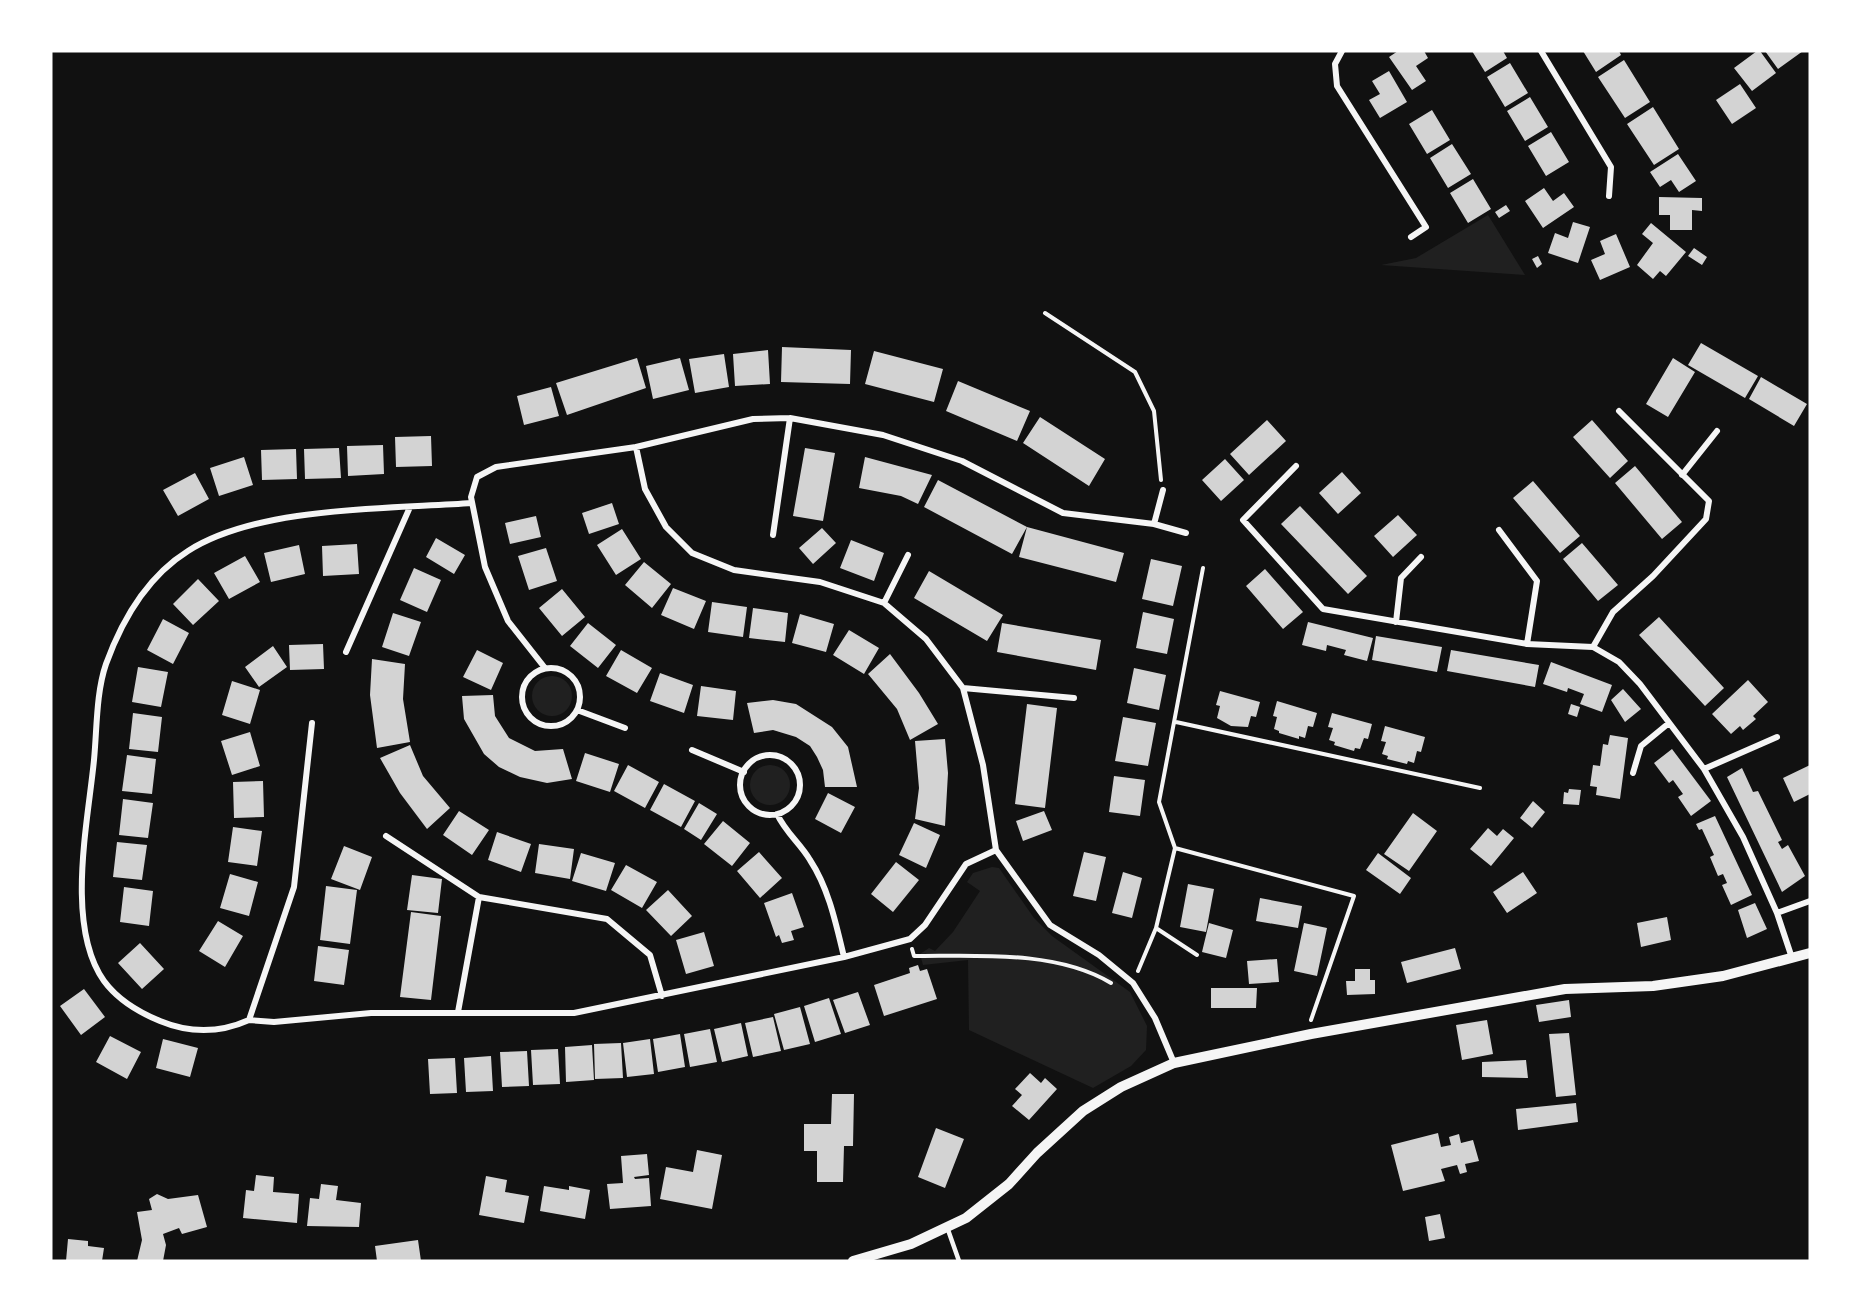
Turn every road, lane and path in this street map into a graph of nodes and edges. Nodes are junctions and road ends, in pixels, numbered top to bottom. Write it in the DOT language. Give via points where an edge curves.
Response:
graph roads {
  1 [pos="1342,51"];
  2 [pos="1541,51"];
  3 [pos="1609,196"];
  4 [pos="1411,237"];
  5 [pos="1045,313"];
  6 [pos="1619,411"];
  7 [pos="790,418"];
  8 [pos="1717,431"];
  9 [pos="636,447"];
  10 [pos="1296,466"];
  11 [pos="1682,476"];
  12 [pos="1163,490"];
  13 [pos="472,503"];
  14 [pos="410,507"];
  15 [pos="1154,524"];
  16 [pos="1499,530"];
  17 [pos="1186,533"];
  18 [pos="772,535"];
  19 [pos="908,555"];
  20 [pos="1421,557"];
  21 [pos="1203,568"];
  22 [pos="884,603"];
  23 [pos="1396,622"];
  24 [pos="1527,644"];
  25 [pos="1593,647"];
  26 [pos="346,652"];
  27 [pos="545,668"];
  28 [pos="963,688"];
  29 [pos="1074,698"];
  30 [pos="577,710"];
  31 [pos="1176,722"];
  32 [pos="312,723"];
  33 [pos="1670,723"];
  34 [pos="625,728"];
  35 [pos="1777,737"];
  36 [pos="692,750"];
  37 [pos="1704,769"];
  38 [pos="744,772"];
  39 [pos="1634,773"];
  40 [pos="1480,788"];
  41 [pos="777,814"];
  42 [pos="386,836"];
  43 [pos="1175,848"];
  44 [pos="996,850"];
  45 [pos="479,897"];
  46 [pos="1810,901"];
  47 [pos="1777,913"];
  48 [pos="1156,928"];
  49 [pos="910,939"];
  50 [pos="1810,952"];
  51 [pos="1197,955"];
  52 [pos="844,957"];
  53 [pos="1792,958"];
  54 [pos="1133,983"];
  55 [pos="662,996"];
  56 [pos="458,1012"];
  57 [pos="249,1020"];
  58 [pos="1306,1035"];
  59 [pos="1174,1063"];
  60 [pos="947,1227"];
  61 [pos="853,1261"];
  62 [pos="959,1261"];
  1 -- 4 [label="street" via="1335,64 1337,86 1426,227"];
  2 -- 3 [label="street" via="1611,167"];
  5 -- 12 [label="path" via="1135,372 1154,411"];
  6 -- 11 [label="street"];
  7 -- 9 [label="street" via="753,419"];
  7 -- 15 [label="street" via="883,435 963,460 1063,513"];
  7 -- 18 [label="street"];
  8 -- 11 [label="street"];
  9 -- 13 [label="street" via="495,467 477,477"];
  9 -- 22 [label="street" via="645,489 666,527 692,553 734,570 820,582"];
  10 -- 23 [label="street" via="1243,520 1323,609"];
  11 -- 25 [label="street" via="1709,501 1706,519 1613,612"];
  12 -- 15 [label="street"];
  13 -- 14 [label="street"];
  13 -- 27 [label="street" via="485,567 508,621"];
  14 -- 26 [label="street"];
  14 -- 57 [label="street" via="267,520 220,534 189,550 146,589 122,626 105,667 81,888 88,943 103,980 141,1013 173,1026 201,1030"];
  15 -- 17 [label="street"];
  16 -- 24 [label="street" via="1537,581"];
  19 -- 22 [label="street"];
  20 -- 23 [label="street" via="1401,578"];
  21 -- 31 [label="path"];
  22 -- 28 [label="street" via="926,639"];
  23 -- 24 [label="street"];
  24 -- 25 [label="street"];
  25 -- 33 [label="street" via="1619,662"];
  27 -- 30 [label="street" via="554,667 571,675 580,692"];
  27 -- 30 [label="street" via="528,678 523,686 521,696 527,714 534,721 554,726 571,718"];
  28 -- 29 [label="street"];
  28 -- 44 [label="street" via="982,765"];
  30 -- 34 [label="street"];
  31 -- 40 [label="path"];
  31 -- 43 [label="path" via="1159,802"];
  32 -- 57 [label="street" via="294,887"];
  33 -- 37 [label="street"];
  33 -- 39 [label="street" via="1641,746"];
  35 -- 37 [label="street"];
  36 -- 38 [label="street"];
  37 -- 47 [label="street" via="1743,837"];
  38 -- 41 [label="street" via="741,791 750,808"];
  38 -- 41 [label="street" via="757,758 767,756 777,756 794,767 800,785 798,795 794,804"];
  41 -- 52 [label="street" via="784,830 810,859 832,907"];
  42 -- 45 [label="street"];
  43 -- 48 [label="path"];
  43 -- 58 [label="path" via="1354,896"];
  44 -- 49 [label="street" via="966,864 925,925"];
  44 -- 54 [label="street" via="1050,925 1099,954"];
  45 -- 55 [label="street" via="607,919 650,955"];
  45 -- 56 [label="street"];
  46 -- 47 [label="street"];
  47 -- 53 [label="street"];
  48 -- 51 [label="path"];
  48 -- 54 [label="path"];
  49 -- 52 [label="street"];
  49 -- 54 [label="path" via="914,956 1033,959 1094,972 1119,988"];
  50 -- 53 [label="street"];
  52 -- 55 [label="street"];
  53 -- 58 [label="street" via="1723,976 1653,986 1565,989"];
  54 -- 59 [label="street" via="1155,1018"];
  55 -- 56 [label="street" via="574,1013"];
  56 -- 57 [label="street"];
  58 -- 59 [label="street"];
  59 -- 60 [label="street" via="1121,1087 1083,1111 1009,1184 966,1218"];
  60 -- 61 [label="street" via="911,1244"];
  60 -- 62 [label="lane"];
}
